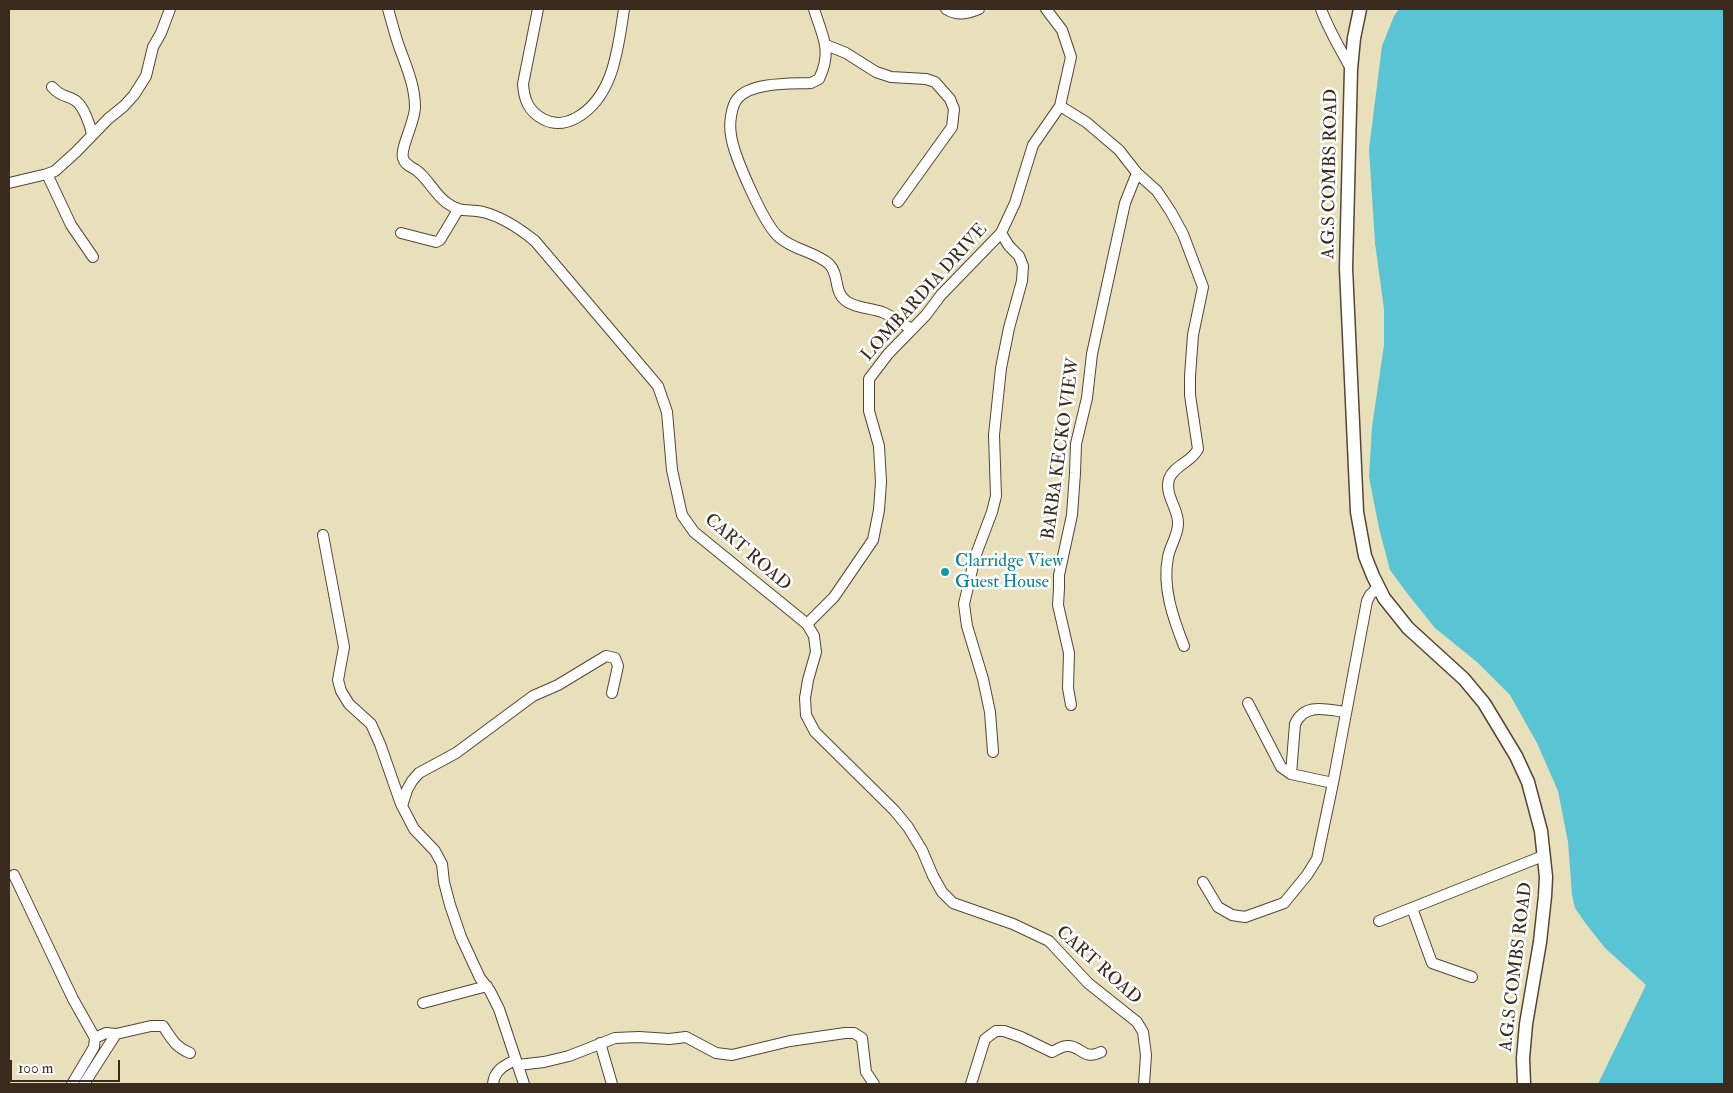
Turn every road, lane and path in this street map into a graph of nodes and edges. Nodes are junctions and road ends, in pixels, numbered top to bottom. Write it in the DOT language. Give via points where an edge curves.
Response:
graph roads {
  1 [pos="170,9"];
  2 [pos="388,9"];
  3 [pos="538,9"];
  4 [pos="624,9"];
  5 [pos="814,9"];
  6 [pos="946,9"];
  7 [pos="979,9"];
  8 [pos="1046,9"];
  9 [pos="1322,9"];
  10 [pos="1360,9"];
  11 [pos="826,45"];
  12 [pos="1351,69"];
  13 [pos="52,86"];
  14 [pos="1060,106"];
  15 [pos="92,134"];
  16 [pos="1137,173"];
  17 [pos="47,174"];
  18 [pos="9,183"];
  19 [pos="898,202"];
  20 [pos="458,210"];
  21 [pos="401,233"];
  22 [pos="1001,233"];
  23 [pos="93,257"];
  24 [pos="912,329"];
  25 [pos="323,535"];
  26 [pos="1376,588"];
  27 [pos="807,624"];
  28 [pos="1184,646"];
  29 [pos="612,693"];
  30 [pos="1248,703"];
  31 [pos="1071,705"];
  32 [pos="1346,712"];
  33 [pos="993,752"];
  34 [pos="1292,774"];
  35 [pos="1333,783"];
  36 [pos="402,806"];
  37 [pos="1540,858"];
  38 [pos="14,875"];
  39 [pos="1203,882"];
  40 [pos="1412,908"];
  41 [pos="1379,921"];
  42 [pos="1472,977"];
  43 [pos="487,986"];
  44 [pos="423,1003"];
  45 [pos="116,1034"];
  46 [pos="96,1038"];
  47 [pos="600,1043"];
  48 [pos="1101,1052"];
  49 [pos="190,1053"];
  50 [pos="517,1063"];
  51 [pos="72,1084"];
  52 [pos="84,1084"];
  53 [pos="493,1084"];
  54 [pos="524,1084"];
  55 [pos="612,1084"];
  56 [pos="874,1084"];
  57 [pos="971,1084"];
  58 [pos="1144,1084"];
  59 [pos="1518,1084"];
  60 [pos="1524,1084"];
  1 -- 15 [label="street" via="162,33 153,46 146,76 124,106"];
  2 -- 20 [label="street" via="415,101 412,125 401,152 403,160 417,170 446,203"];
  3 -- 4 [label="street" via="523,84 524,96 530,110 557,124 577,117 593,106 598,98 611,74 618,51"];
  5 -- 11 [label="street"];
  6 -- 7 [label="street" via="959,14"];
  8 -- 14 [label="street, LOMBARDIA DRIVE" via="1062,30 1070,57"];
  9 -- 12 [label="street"];
  10 -- 12 [label="main road, A.G.S COMBS ROAD"];
  11 -- 19 [label="street" via="876,72 935,82 950,99 954,109 952,127"];
  11 -- 24 [label="street" via="824,70 819,79 753,87 738,98 731,115 731,135 752,192 778,237 831,266 840,296 848,303 883,313"];
  12 -- 26 [label="main road, A.G.S COMBS ROAD" via="1344,94 1341,176 1341,344 1349,510 1360,558"];
  13 -- 15 [label="street" via="80,105"];
  14 -- 16 [label="street" via="1102,134"];
  14 -- 22 [label="street, LOMBARDIA DRIVE" via="1033,145 1015,203"];
  15 -- 17 [label="street" via="76,152"];
  16 -- 28 [label="street" via="1157,191 1172,212 1203,287 1193,335 1190,376 1198,449 1169,479 1178,525 1165,574 1175,625"];
  16 -- 31 [label="street, BARBA KECKO VIEW" via="1124,203 1092,354 1087,398 1076,444 1072,515 1058,589 1058,605 1069,653"];
  17 -- 18 [label="street"];
  17 -- 23 [label="street" via="71,225"];
  20 -- 21 [label="street" via="436,242"];
  20 -- 27 [label="street, CART ROAD" via="498,217 535,241 658,386 667,412 672,470 682,515 694,532"];
  22 -- 24 [label="street, LOMBARDIA DRIVE"];
  22 -- 33 [label="street" via="1019,256 1023,266 1022,281 1001,368 994,435 996,496 975,557 964,604 990,712"];
  24 -- 27 [label="street, LOMBARDIA DRIVE" via="870,379 869,410 879,446 881,482 873,540 834,597"];
  25 -- 36 [label="street" via="344,647 338,680 341,691 349,704 371,724"];
  26 -- 32 [label="street" via="1366,601"];
  26 -- 37 [label="main road, A.G.S COMBS ROAD" via="1381,602 1404,631 1461,684 1494,729 1522,784"];
  27 -- 58 [label="street, CART ROAD" via="814,636 816,652 804,698 806,715 815,732 908,826 942,892 953,903 1013,924 1049,941 1088,983 1137,1022 1143,1032 1146,1055"];
  29 -- 36 [label="street" via="618,666 615,658 606,656 533,696 456,753 419,773 412,780"];
  30 -- 34 [label="street" via="1281,766"];
  32 -- 34 [label="street" via="1311,709 1298,717"];
  32 -- 35 [label="street"];
  34 -- 35 [label="street"];
  35 -- 39 [label="street" via="1317,859 1284,903 1245,917 1232,915 1218,907"];
  36 -- 43 [label="street" via="414,829 435,851 442,864 444,882 461,937"];
  37 -- 40 [label="street"];
  37 -- 59 [label="main road, A.G.S COMBS ROAD" via="1538,912 1518,1046"];
  37 -- 60 [label="main road, A.G.S COMBS ROAD" via="1545,896 1526,1024"];
  38 -- 46 [label="street" via="73,999"];
  40 -- 41 [label="street"];
  40 -- 42 [label="street" via="1432,963"];
  43 -- 44 [label="street"];
  43 -- 50 [label="street" via="500,1009"];
  45 -- 46 [label="street" via="106,1032"];
  45 -- 49 [label="street" via="163,1026 179,1049"];
  45 -- 52 [label="street"];
  46 -- 51 [label="street"];
  47 -- 50 [label="street" via="569,1056 544,1062"];
  47 -- 55 [label="street"];
  47 -- 56 [label="street" via="615,1038 686,1037 716,1053 732,1055 790,1041 854,1033 862,1038 866,1072"];
  48 -- 57 [label="street" via="1094,1056 1067,1046 1052,1052 1021,1036 996,1031 986,1039"];
  50 -- 53 [label="street" via="504,1065 497,1072"];
  50 -- 54 [label="street"];
}
